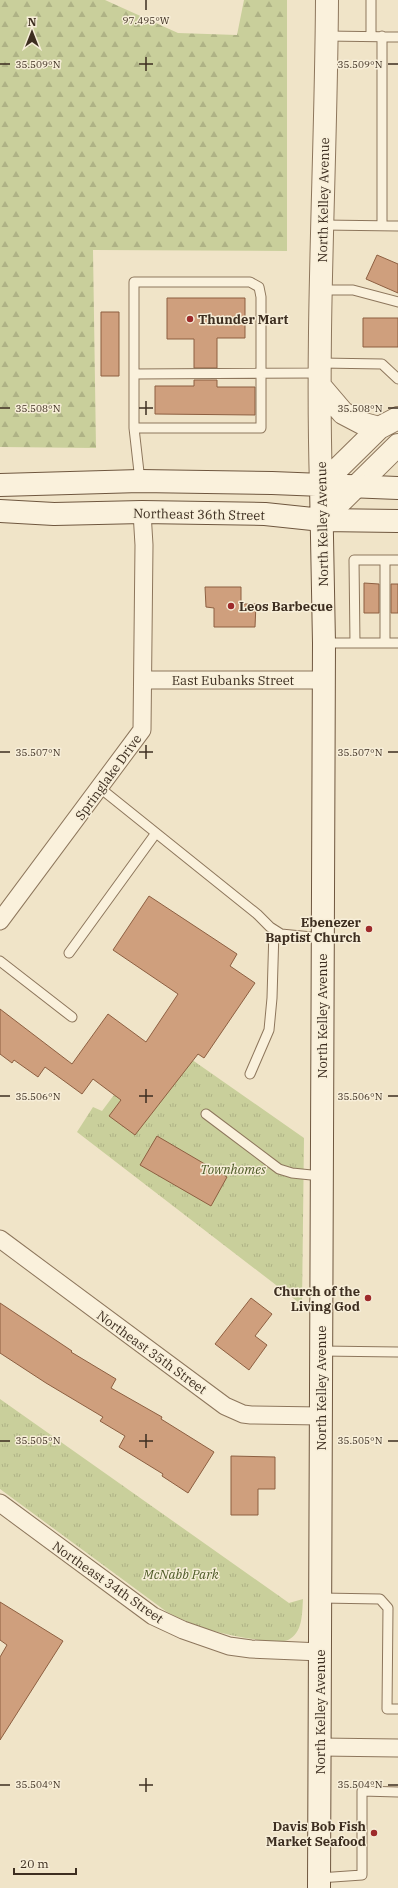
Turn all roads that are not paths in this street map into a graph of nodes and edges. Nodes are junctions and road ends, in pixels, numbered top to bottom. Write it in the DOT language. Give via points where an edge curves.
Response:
graph roads {
  1 [pos="327,0"];
  2 [pos="371,0"];
  3 [pos="326,36"];
  4 [pos="371,36"];
  5 [pos="382,36"];
  6 [pos="398,36"];
  7 [pos="322,225"];
  8 [pos="382,225"];
  9 [pos="398,226"];
  10 [pos="321,290"];
  11 [pos="398,302"];
  12 [pos="262,373"];
  13 [pos="134,374"];
  14 [pos="320,374"];
  15 [pos="398,379"];
  16 [pos="398,418"];
  17 [pos="134,428"];
  18 [pos="379,428"];
  19 [pos="398,445"];
  20 [pos="140,481"];
  21 [pos="0,485"];
  22 [pos="321,485"];
  23 [pos="356,487"];
  24 [pos="398,488"];
  25 [pos="0,511"];
  26 [pos="142,512"];
  27 [pos="322,520"];
  28 [pos="398,521"];
  29 [pos="385,560"];
  30 [pos="398,560"];
  31 [pos="324,643"];
  32 [pos="355,643"];
  33 [pos="385,643"];
  34 [pos="398,643"];
  35 [pos="143,680"];
  36 [pos="324,680"];
  37 [pos="100,788"];
  38 [pos="156,833"];
  39 [pos="0,921"];
  40 [pos="274,930"];
  41 [pos="322,938"];
  42 [pos="69,953"];
  43 [pos="0,961"];
  44 [pos="72,1017"];
  45 [pos="250,1074"];
  46 [pos="206,1114"];
  47 [pos="321,1176"];
  48 [pos="0,1239"];
  49 [pos="321,1351"];
  50 [pos="398,1352"];
  51 [pos="321,1416"];
  52 [pos="0,1503"];
  53 [pos="321,1598"];
  54 [pos="388,1617"];
  55 [pos="398,1617"];
  56 [pos="321,1652"];
  57 [pos="398,1709"];
  58 [pos="320,1747"];
  59 [pos="398,1748"];
  60 [pos="398,1792"];
  61 [pos="319,1883"];
  1 -- 3 [label="main road, North Kelley Avenue"];
  2 -- 4 [label="lane"];
  3 -- 4 [label="lane"];
  3 -- 7 [label="main road, North Kelley Avenue"];
  4 -- 5 [label="lane"];
  5 -- 6 [label="lane"];
  5 -- 8 [label="lane"];
  7 -- 8 [label="lane"];
  7 -- 10 [label="main road, North Kelley Avenue"];
  8 -- 9 [label="lane"];
  10 -- 11 [label="lane" via="353,290"];
  10 -- 14 [label="main road, North Kelley Avenue"];
  12 -- 13 [label="lane"];
  12 -- 13 [label="lane" via="262,296 259,287 250,282 134,282"];
  12 -- 14 [label="lane"];
  12 -- 17 [label="lane" via="262,428"];
  13 -- 17 [label="lane"];
  14 -- 15 [label="lane" via="382,364"];
  14 -- 18 [label="main road" via="343,413 364,424"];
  14 -- 22 [label="main road, North Kelley Avenue"];
  16 -- 18 [label="main road"];
  17 -- 20 [label="lane"];
  18 -- 22 [label="main road"];
  19 -- 23 [label="main road"];
  20 -- 21 [label="main road"];
  20 -- 22 [label="main road"];
  20 -- 26 [label="main road"];
  22 -- 23 [label="main road"];
  22 -- 27 [label="main road, North Kelley Avenue"];
  23 -- 24 [label="main road"];
  23 -- 27 [label="main road"];
  25 -- 26 [label="main road, Northeast 36th Street" via="54,514"];
  26 -- 27 [label="main road, Northeast 36th Street" via="264,514"];
  26 -- 35 [label="street, Springlake Drive"];
  27 -- 28 [label="main road, Northeast 36th Street"];
  27 -- 31 [label="main road, North Kelley Avenue"];
  29 -- 30 [label="lane"];
  29 -- 32 [label="lane" via="354,560"];
  29 -- 33 [label="lane"];
  31 -- 32 [label="lane"];
  31 -- 36 [label="main road, North Kelley Avenue"];
  32 -- 33 [label="lane"];
  33 -- 34 [label="lane"];
  35 -- 36 [label="street, East Eubanks Street"];
  35 -- 37 [label="street, Springlake Drive" via="142,730"];
  36 -- 41 [label="main road, North Kelley Avenue"];
  37 -- 38 [label="lane"];
  37 -- 39 [label="street, Springlake Drive"];
  38 -- 40 [label="lane"];
  38 -- 42 [label="lane"];
  40 -- 41 [label="lane" via="281,934"];
  40 -- 45 [label="lane" via="269,1030"];
  41 -- 47 [label="main road, North Kelley Avenue"];
  43 -- 44 [label="lane"];
  46 -- 47 [label="lane" via="279,1169"];
  47 -- 49 [label="main road, North Kelley Avenue"];
  48 -- 51 [label="street, Northeast 35th Street" via="225,1406 251,1415"];
  49 -- 50 [label="lane"];
  49 -- 51 [label="main road, North Kelley Avenue"];
  51 -- 53 [label="main road, North Kelley Avenue"];
  52 -- 56 [label="street, Northeast 34th Street" via="153,1616 183,1630 236,1647"];
  53 -- 54 [label="lane" via="380,1600 388,1608"];
  53 -- 56 [label="main road, North Kelley Avenue"];
  54 -- 55 [label="lane"];
  54 -- 57 [label="lane" via="387,1709"];
  56 -- 58 [label="main road, North Kelley Avenue"];
  58 -- 59 [label="street"];
  58 -- 61 [label="main road, North Kelley Avenue"];
  60 -- 61 [label="lane" via="362,1792 362,1875"];
}
